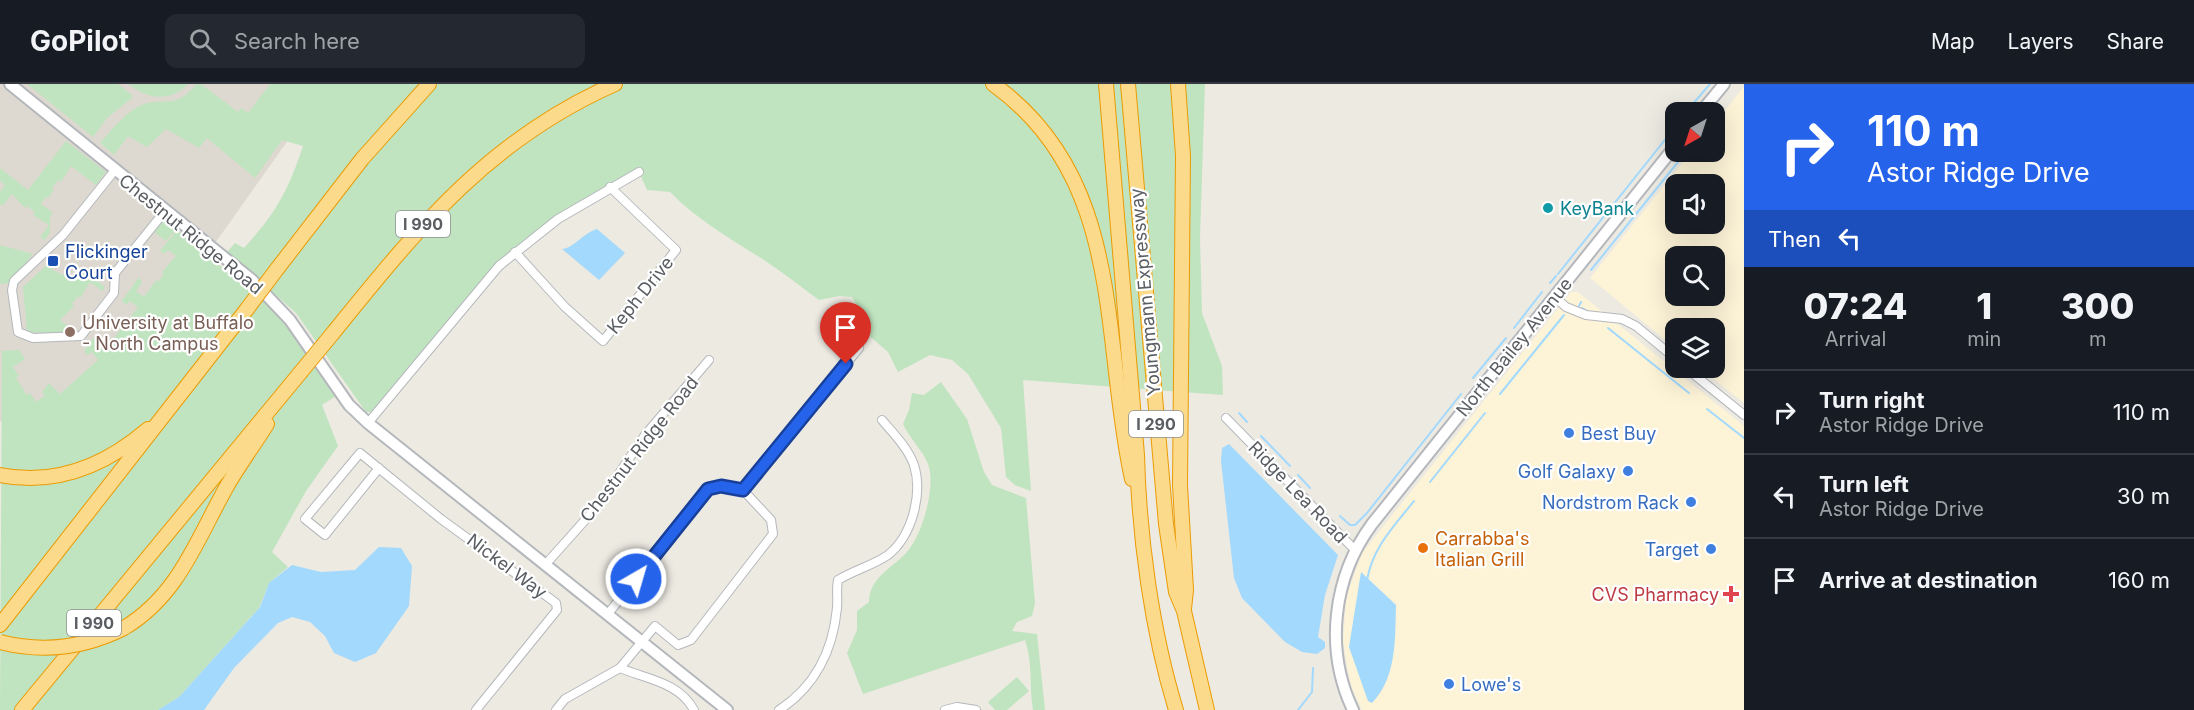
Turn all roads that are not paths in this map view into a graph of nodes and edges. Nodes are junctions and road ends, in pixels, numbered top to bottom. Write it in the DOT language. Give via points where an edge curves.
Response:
graph roads {
  1 [pos="10,84"];
  2 [pos="429,84"];
  3 [pos="615,84"];
  4 [pos="993,84"];
  5 [pos="1106,84"];
  6 [pos="1128,84"];
  7 [pos="1178,84"];
  8 [pos="1724,84"];
  9 [pos="1709,102"];
  10 [pos="1665,159"];
  11 [pos="115,170"];
  12 [pos="639,172"];
  13 [pos="610,187"];
  14 [pos="165,211"];
  15 [pos="515,252"];
  16 [pos="1555,297"];
  17 [pos="859,348"];
  18 [pos="1665,350"];
  19 [pos="709,360"];
  20 [pos="1698,378"];
  21 [pos="290,387"];
  22 [pos="170,410"];
  23 [pos="1744,415"];
  24 [pos="1226,418"];
  25 [pos="882,420"];
  26 [pos="368,423"];
  27 [pos="379,468"];
  28 [pos="0,475"];
  29 [pos="743,490"];
  30 [pos="1138,509"];
  31 [pos="1354,550"];
  32 [pos="545,565"];
  33 [pos="1184,611"];
  34 [pos="608,615"];
  35 [pos="0,625"];
  36 [pos="641,641"];
  37 [pos="0,642"];
  38 [pos="620,668"];
  39 [pos="22,710"];
  40 [pos="476,710"];
  41 [pos="556,710"];
  42 [pos="694,710"];
  43 [pos="727,710"];
  44 [pos="779,710"];
  45 [pos="945,710"];
  46 [pos="976,710"];
  47 [pos="1176,710"];
  48 [pos="1207,710"];
  49 [pos="1353,710"];
  1 -- 11 [label="street, Chestnut Ridge Road"];
  2 -- 22 [label="highway, bridge" via="362,159"];
  3 -- 21 [label="highway, I 990, bridge" via="542,123 475,172 424,223"];
  4 -- 30 [label="highway" via="1028,113 1053,142 1088,211 1106,292 1126,456"];
  5 -- 30 [label="highway, Youngmann Expressway / I 290" via="1137,455"];
  6 -- 33 [label="highway, Youngmann Expressway / I 290" via="1165,510 1176,592"];
  7 -- 33 [label="highway" via="1183,156 1180,494"];
  8 -- 9 [label="street"];
  10 -- 16 [label="street, North Bailey Avenue"];
  11 -- 14 [label="street, Chestnut Ridge Road"];
  11 -- 14 [label="street" via="63,235 14,281 18,332 33,338 83,334 114,293 115,273"];
  12 -- 13 [label="street"];
  13 -- 15 [label="street"];
  13 -- 15 [label="street, Keph Drive" via="676,250 603,341 565,307"];
  14 -- 26 [label="street, Chestnut Ridge Road" via="252,280 283,312 349,405"];
  15 -- 26 [label="street" via="478,289"];
  16 -- 18 [label="street" via="1566,307 1586,315 1622,319"];
  16 -- 31 [label="street, North Bailey Avenue"];
  17 -- 29 [label="street"];
  19 -- 32 [label="street, Chestnut Ridge Road" via="645,435 596,509"];
  20 -- 23 [label="street"];
  21 -- 37 [label="highway, bridge" via="228,484 178,578 154,607 124,628 92,642 61,648"];
  21 -- 39 [label="highway, I 990"];
  22 -- 28 [label="highway" via="125,448 85,468 45,477"];
  22 -- 35 [label="highway"];
  24 -- 31 [label="street, Ridge Lea Road"];
  25 -- 44 [label="street" via="914,464 918,485 914,513 906,533 890,553 838,580 832,639 821,666 796,699"];
  26 -- 32 [label="street, Chestnut Ridge Road"];
  27 -- 27 [label="street, Nickel Way" via="325,535 304,519 358,454"];
  27 -- 40 [label="street, Nickel Way" via="556,603 557,610"];
  29 -- 34 [label="street" via="721,486 708,489"];
  29 -- 36 [label="street" via="771,520 773,534 691,640 678,645 655,626"];
  30 -- 47 [label="highway, Youngmann Expressway / I 290" via="1167,682"];
  31 -- 49 [label="street, Ridge Lea Road" via="1339,599 1336,641 1342,680"];
  32 -- 34 [label="street, Chestnut Ridge Road"];
  33 -- 48 [label="highway, Youngmann Expressway / I 290"];
  34 -- 36 [label="street, Chestnut Ridge Road"];
  36 -- 38 [label="street"];
  36 -- 43 [label="street, Chestnut Ridge Road"];
  38 -- 41 [label="street" via="565,699"];
  38 -- 42 [label="street" via="668,686 686,698"];
  45 -- 46 [label="street"];
}
